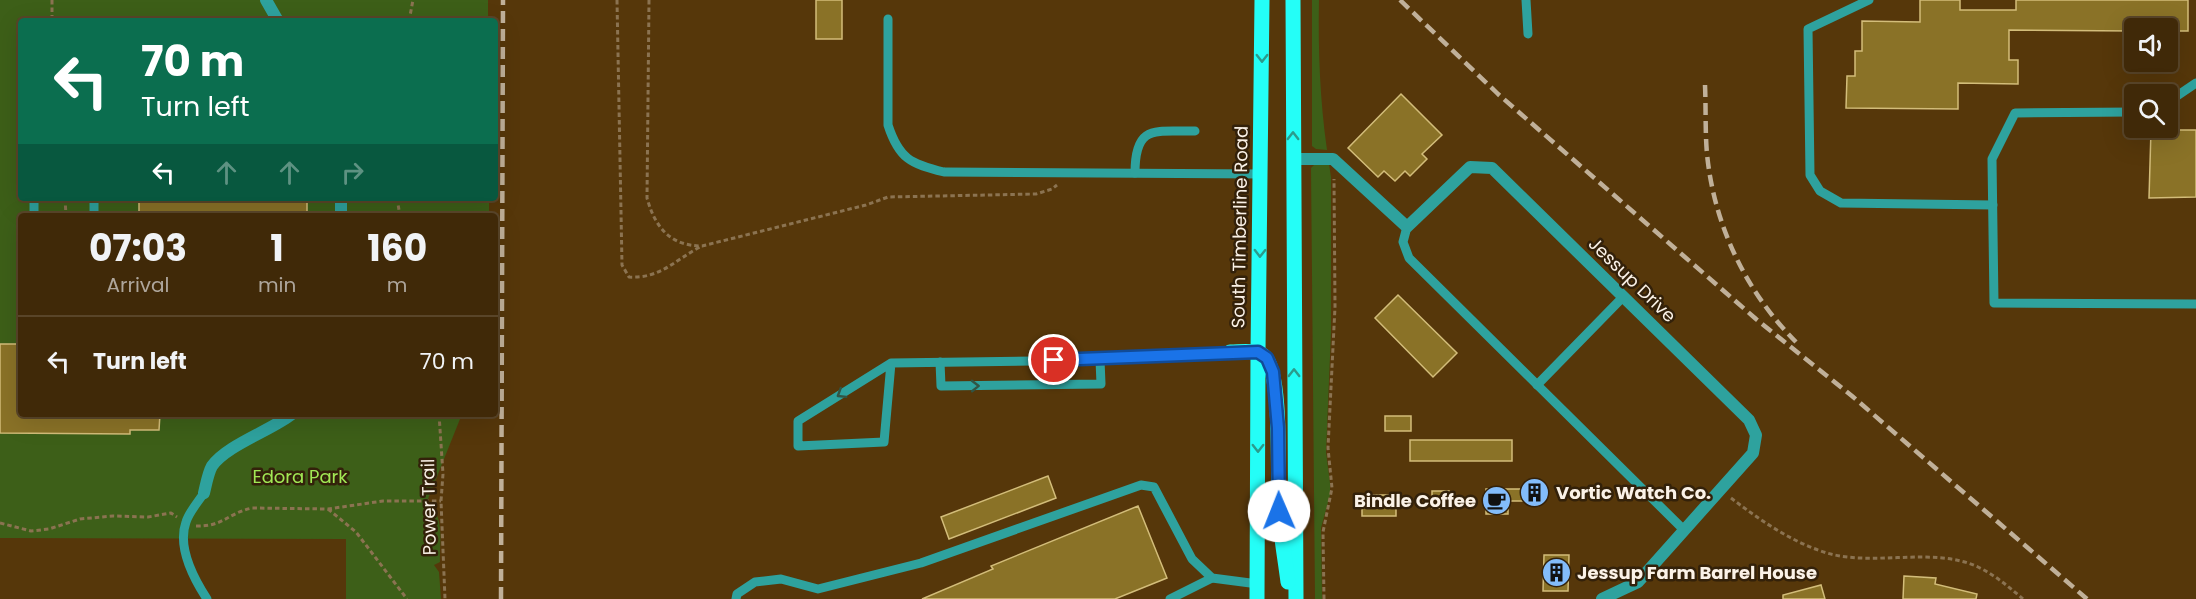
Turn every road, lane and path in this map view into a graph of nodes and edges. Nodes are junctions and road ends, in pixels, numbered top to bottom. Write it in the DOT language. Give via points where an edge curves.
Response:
graph roads {
  1 [pos="52,0"];
  2 [pos="266,0"];
  3 [pos="413,0"];
  4 [pos="617,0"];
  5 [pos="649,0"];
  6 [pos="1262,0"];
  7 [pos="1293,0"];
  8 [pos="1526,0"];
  9 [pos="1869,0"];
  10 [pos="52,18"];
  11 [pos="276,18"];
  12 [pos="410,18"];
  13 [pos="888,19"];
  14 [pos="1528,34"];
  15 [pos="2196,83"];
  16 [pos="2178,95"];
  17 [pos="2124,112"];
  18 [pos="1196,131"];
  19 [pos="1293,159"];
  20 [pos="1073,173"];
  21 [pos="1135,173"];
  22 [pos="1261,174"];
  23 [pos="1334,175"];
  24 [pos="1993,205"];
  25 [pos="1407,227"];
  26 [pos="702,246"];
  27 [pos="1623,297"];
  28 [pos="2196,304"];
  29 [pos="1230,352"];
  30 [pos="1258,352"];
  31 [pos="1100,360"];
  32 [pos="940,362"];
  33 [pos="891,363"];
  34 [pos="1537,385"];
  35 [pos="287,417"];
  36 [pos="439,417"];
  37 [pos="1720,489"];
  38 [pos="204,494"];
  39 [pos="441,501"];
  40 [pos="328,509"];
  41 [pos="0,523"];
  42 [pos="185,523"];
  43 [pos="1684,530"];
  44 [pos="1212,578"];
  45 [pos="1259,594"];
  46 [pos="207,599"];
  47 [pos="407,599"];
  48 [pos="445,599"];
  49 [pos="736,599"];
  50 [pos="1170,599"];
  51 [pos="1295,599"];
  52 [pos="1324,599"];
  53 [pos="1602,599"];
  54 [pos="2023,599"];
  1 -- 10 [label="path"];
  2 -- 11 [label="street"];
  3 -- 12 [label="path"];
  4 -- 26 [label="path" via="622,265 629,277 643,278 659,273"];
  5 -- 26 [label="path" via="647,198 653,219 666,233 686,246"];
  6 -- 22 [label="main road, South Timberline Road, one-way"];
  19 -- 7 [label="main road, one-way"];
  8 -- 14 [label="lane"];
  9 -- 24 [label="lane" via="1808,30 1810,175 1820,191 1841,202"];
  13 -- 20 [label="lane" via="888,125 901,154 913,163 945,172"];
  15 -- 16 [label="lane"];
  17 -- 24 [label="lane" via="2015,112 1992,159"];
  18 -- 21 [label="lane" via="1145,135 1135,154"];
  19 -- 25 [label="street" via="1333,159"];
  51 -- 19 [label="main road, one-way"];
  20 -- 21 [label="lane"];
  20 -- 26 [label="path" via="1052,189 1036,194 888,197"];
  21 -- 22 [label="lane"];
  22 -- 30 [label="main road, South Timberline Road, one-way"];
  23 -- 52 [label="path" via="1335,307 1328,448 1332,488 1323,532"];
  24 -- 28 [label="lane" via="1994,303"];
  25 -- 27 [label="street, Jessup Drive" via="1470,167 1492,168"];
  25 -- 34 [label="lane" via="1403,242 1409,258"];
  27 -- 34 [label="lane"];
  27 -- 37 [label="street, Jessup Drive" via="1749,420 1756,435 1753,453"];
  29 -- 30 [label="main road"];
  29 -- 31 [label="lane"];
  30 -- 45 [label="main road, South Timberline Road, one-way"];
  30 -- 51 [label="main road" via="1267,358 1273,372 1279,511 1288,581"];
  31 -- 32 [label="lane"];
  32 -- 31 [label="lane, one-way" via="940,386 1101,384"];
  32 -- 33 [label="lane"];
  33 -- 33 [label="lane, one-way" via="798,421 798,446 885,442"];
  34 -- 43 [label="lane"];
  35 -- 38 [label="street" via="231,449 212,467"];
  36 -- 39 [label="path, Power Trail"];
  37 -- 43 [label="street, Jessup Drive"];
  37 -- 54 [label="path" via="1766,524 1828,553 1952,560 1976,566 1998,578"];
  38 -- 42 [label="lane"];
  39 -- 40 [label="path" via="383,501"];
  39 -- 48 [label="path, Power Trail"];
  40 -- 42 [label="path" via="252,508 214,526"];
  40 -- 47 [label="path" via="356,532"];
  41 -- 42 [label="path" via="31,531 80,519 148,518 171,513"];
  42 -- 46 [label="lane" via="184,544 190,569"];
  43 -- 53 [label="street, Jessup Drive" via="1638,582"];
  44 -- 45 [label="lane"];
  44 -- 49 [label="lane" via="1192,559 1154,486 1141,485 921,563 818,589 781,579 755,582 737,594"];
  44 -- 50 [label="lane"];
}
